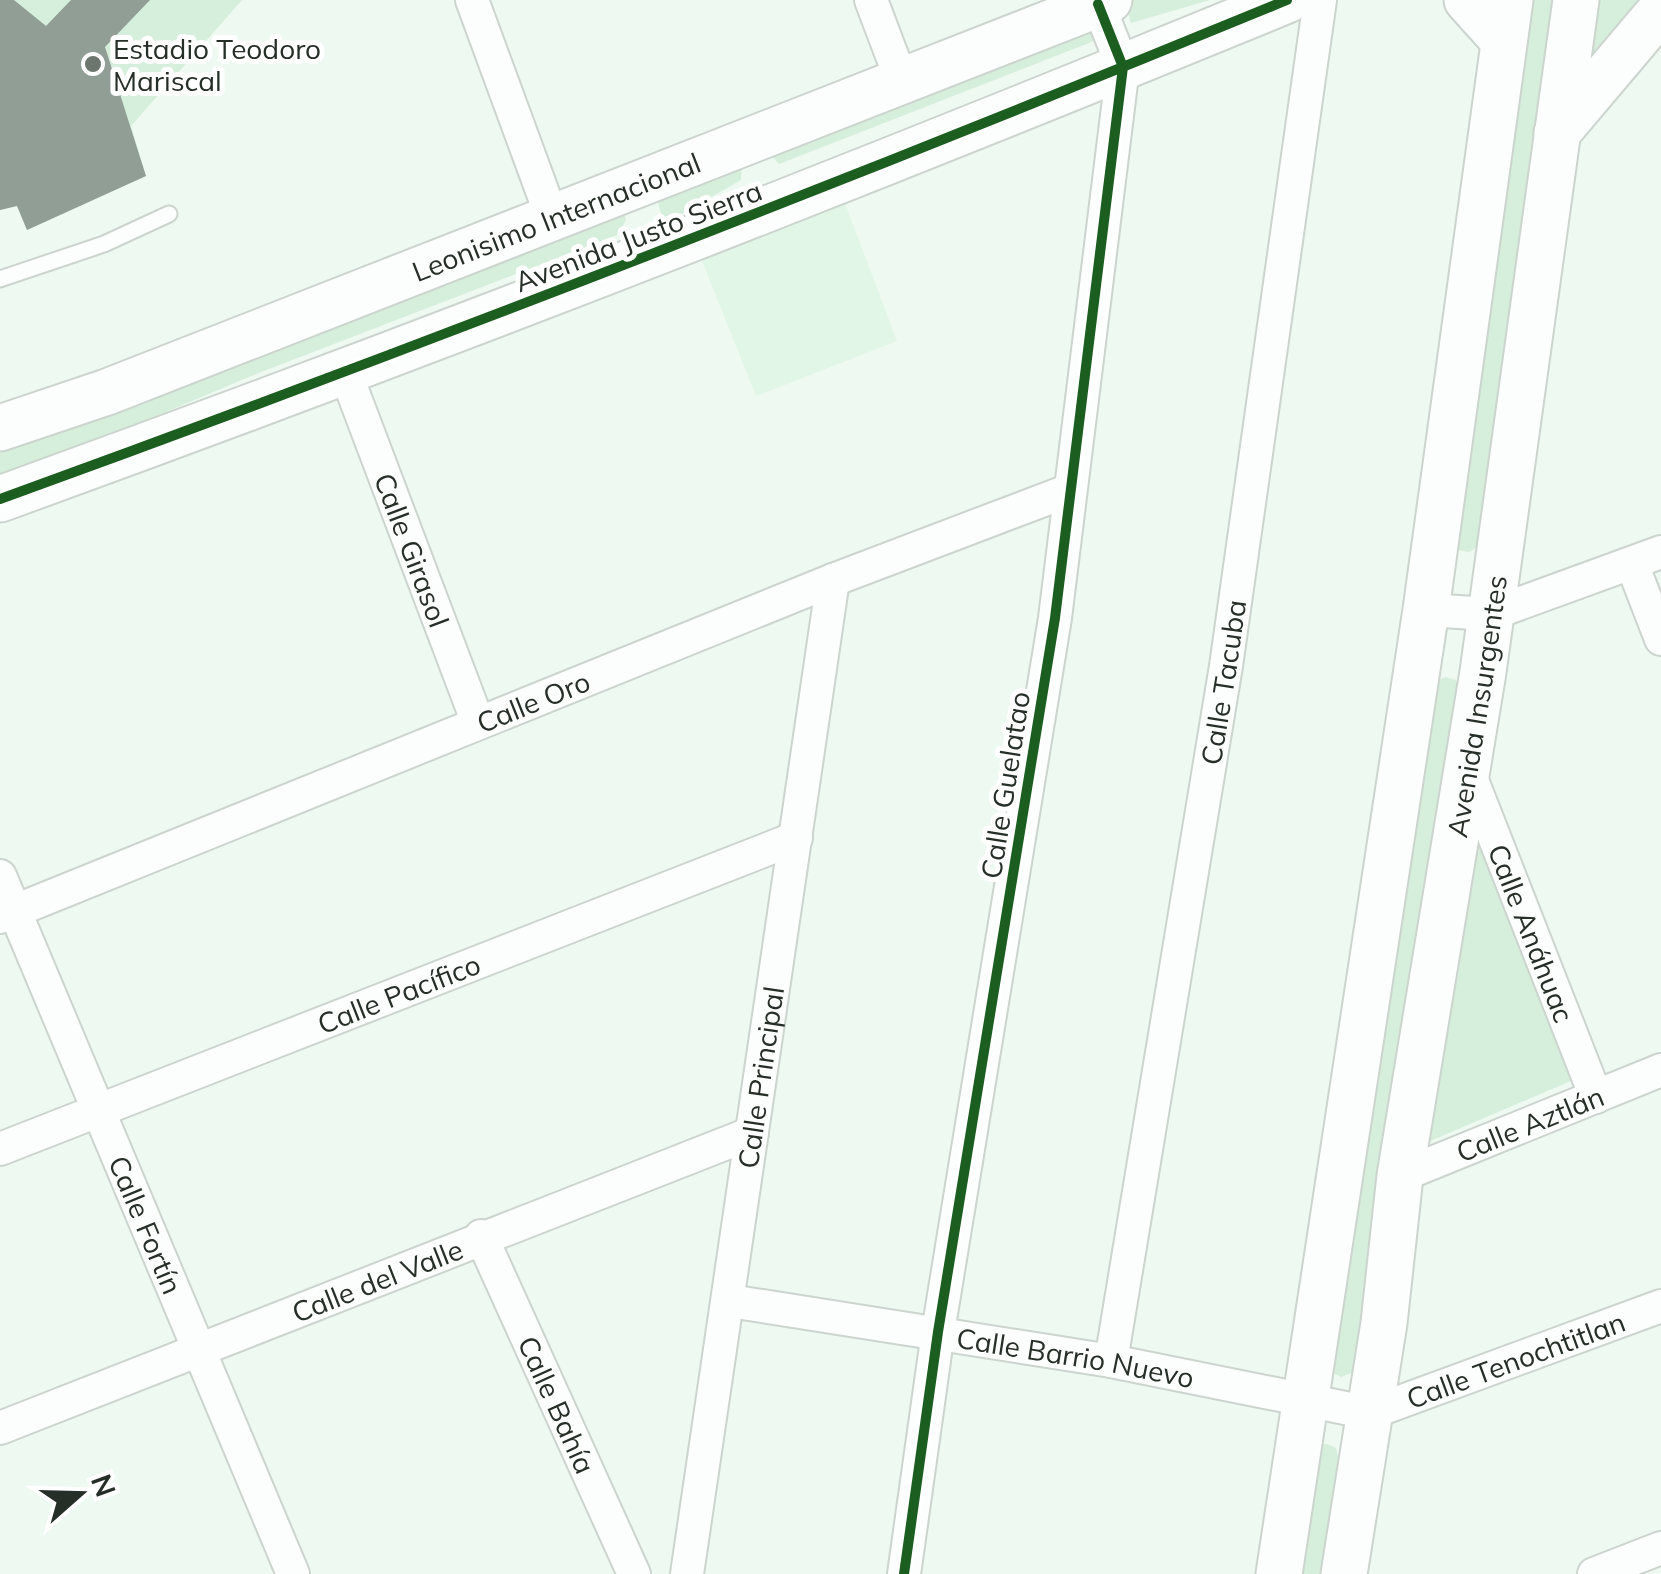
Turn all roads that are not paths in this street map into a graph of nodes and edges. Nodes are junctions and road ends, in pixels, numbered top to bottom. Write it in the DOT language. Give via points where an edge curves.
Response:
graph roads {
  1 [pos="472,0"];
  2 [pos="872,0"];
  3 [pos="1286,0"];
  4 [pos="1320,0"];
  5 [pos="1467,0"];
  6 [pos="1576,0"];
  7 [pos="1104,2"];
  8 [pos="1661,10"];
  9 [pos="1507,21"];
  10 [pos="1122,67"];
  11 [pos="902,82"];
  12 [pos="1557,133"];
  13 [pos="732,146"];
  14 [pos="608,194"];
  15 [pos="168,214"];
  16 [pos="551,215"];
  17 [pos="756,216"];
  18 [pos="632,260"];
  19 [pos="0,279"];
  20 [pos="346,374"];
  21 [pos="0,428"];
  22 [pos="1070,490"];
  23 [pos="0,499"];
  24 [pos="1647,558"];
  25 [pos="833,580"];
  26 [pos="1426,610"];
  27 [pos="1490,614"];
  28 [pos="1661,640"];
  29 [pos="478,723"];
  30 [pos="1467,768"];
  31 [pos="796,838"];
  32 [pos="0,876"];
  33 [pos="7,914"];
  34 [pos="1661,1070"];
  35 [pos="1596,1096"];
  36 [pos="96,1112"];
  37 [pos="752,1133"];
  38 [pos="0,1148"];
  39 [pos="1400,1176"];
  40 [pos="482,1236"];
  41 [pos="730,1301"];
  42 [pos="1661,1306"];
  43 [pos="938,1332"];
  44 [pos="196,1350"];
  45 [pos="1112,1361"];
  46 [pos="1302,1401"];
  47 [pos="1370,1412"];
  48 [pos="0,1428"];
  49 [pos="1661,1548"];
  50 [pos="293,1574"];
  51 [pos="634,1574"];
  52 [pos="687,1574"];
  53 [pos="904,1574"];
  54 [pos="1279,1574"];
  55 [pos="1344,1574"];
  56 [pos="1594,1574"];
  1 -- 16 [label="street"];
  2 -- 11 [label="street"];
  3 -- 10 [label="main road, Avenida Justo Sierra"];
  4 -- 45 [label="street, Calle Tacuba" via="1228,646"];
  5 -- 9 [label="main road"];
  6 -- 12 [label="main road, Avenida Insurgentes"];
  7 -- 10 [label="street, Calle Guelatao"];
  7 -- 11 [label="main road, Leonisimo Internacional"];
  8 -- 12 [label="main road"];
  9 -- 26 [label="main road"];
  10 -- 17 [label="main road, Avenida Justo Sierra"];
  10 -- 22 [label="street, Calle Guelatao"];
  11 -- 13 [label="main road, Leonisimo Internacional"];
  12 -- 27 [label="main road, Avenida Insurgentes"];
  13 -- 14 [label="main road, Leonisimo Internacional"];
  13 -- 17 [label="main road"];
  14 -- 16 [label="main road, Leonisimo Internacional"];
  14 -- 18 [label="main road"];
  15 -- 19 [label="lane"];
  16 -- 21 [label="main road, Leonisimo Internacional" via="107,392"];
  17 -- 18 [label="main road, Avenida Justo Sierra"];
  18 -- 20 [label="main road, Avenida Justo Sierra"];
  20 -- 23 [label="main road, Avenida Justo Sierra"];
  20 -- 29 [label="street, Calle Girasol"];
  22 -- 25 [label="street, Calle Oro"];
  22 -- 43 [label="street, Calle Guelatao"];
  24 -- 27 [label="street"];
  24 -- 28 [label="street"];
  25 -- 29 [label="street, Calle Oro"];
  25 -- 31 [label="street, Calle Principal"];
  26 -- 27 [label="street"];
  26 -- 46 [label="main road"];
  27 -- 30 [label="main road, Avenida Insurgentes"];
  29 -- 33 [label="street, Calle Oro"];
  30 -- 35 [label="street, Calle Anáhuac"];
  30 -- 39 [label="main road, Avenida Insurgentes"];
  31 -- 36 [label="street, Calle Pacífico"];
  31 -- 37 [label="street, Calle Principal"];
  32 -- 33 [label="street, Calle Fortín"];
  33 -- 36 [label="street, Calle Fortín"];
  34 -- 35 [label="street, Calle Aztlán"];
  35 -- 39 [label="street, Calle Aztlán"];
  36 -- 38 [label="street, Calle Pacífico"];
  36 -- 44 [label="street, Calle Fortín"];
  37 -- 40 [label="street, Calle del Valle"];
  37 -- 41 [label="street, Calle Principal"];
  39 -- 47 [label="main road, Avenida Insurgentes"];
  40 -- 44 [label="street, Calle del Valle"];
  40 -- 51 [label="street, Calle Bahía"];
  41 -- 43 [label="street, Calle Barrio Nuevo"];
  41 -- 52 [label="street, Calle Principal"];
  42 -- 47 [label="street, Calle Tenochtitlan"];
  43 -- 45 [label="street, Calle Barrio Nuevo"];
  43 -- 53 [label="street, Calle Guelatao"];
  44 -- 48 [label="street, Calle del Valle"];
  44 -- 50 [label="street, Calle Fortín"];
  45 -- 46 [label="street, Calle Barrio Nuevo"];
  46 -- 47 [label="street"];
  46 -- 54 [label="main road"];
  47 -- 55 [label="main road, Avenida Insurgentes"];
  49 -- 56 [label="street"];
}
